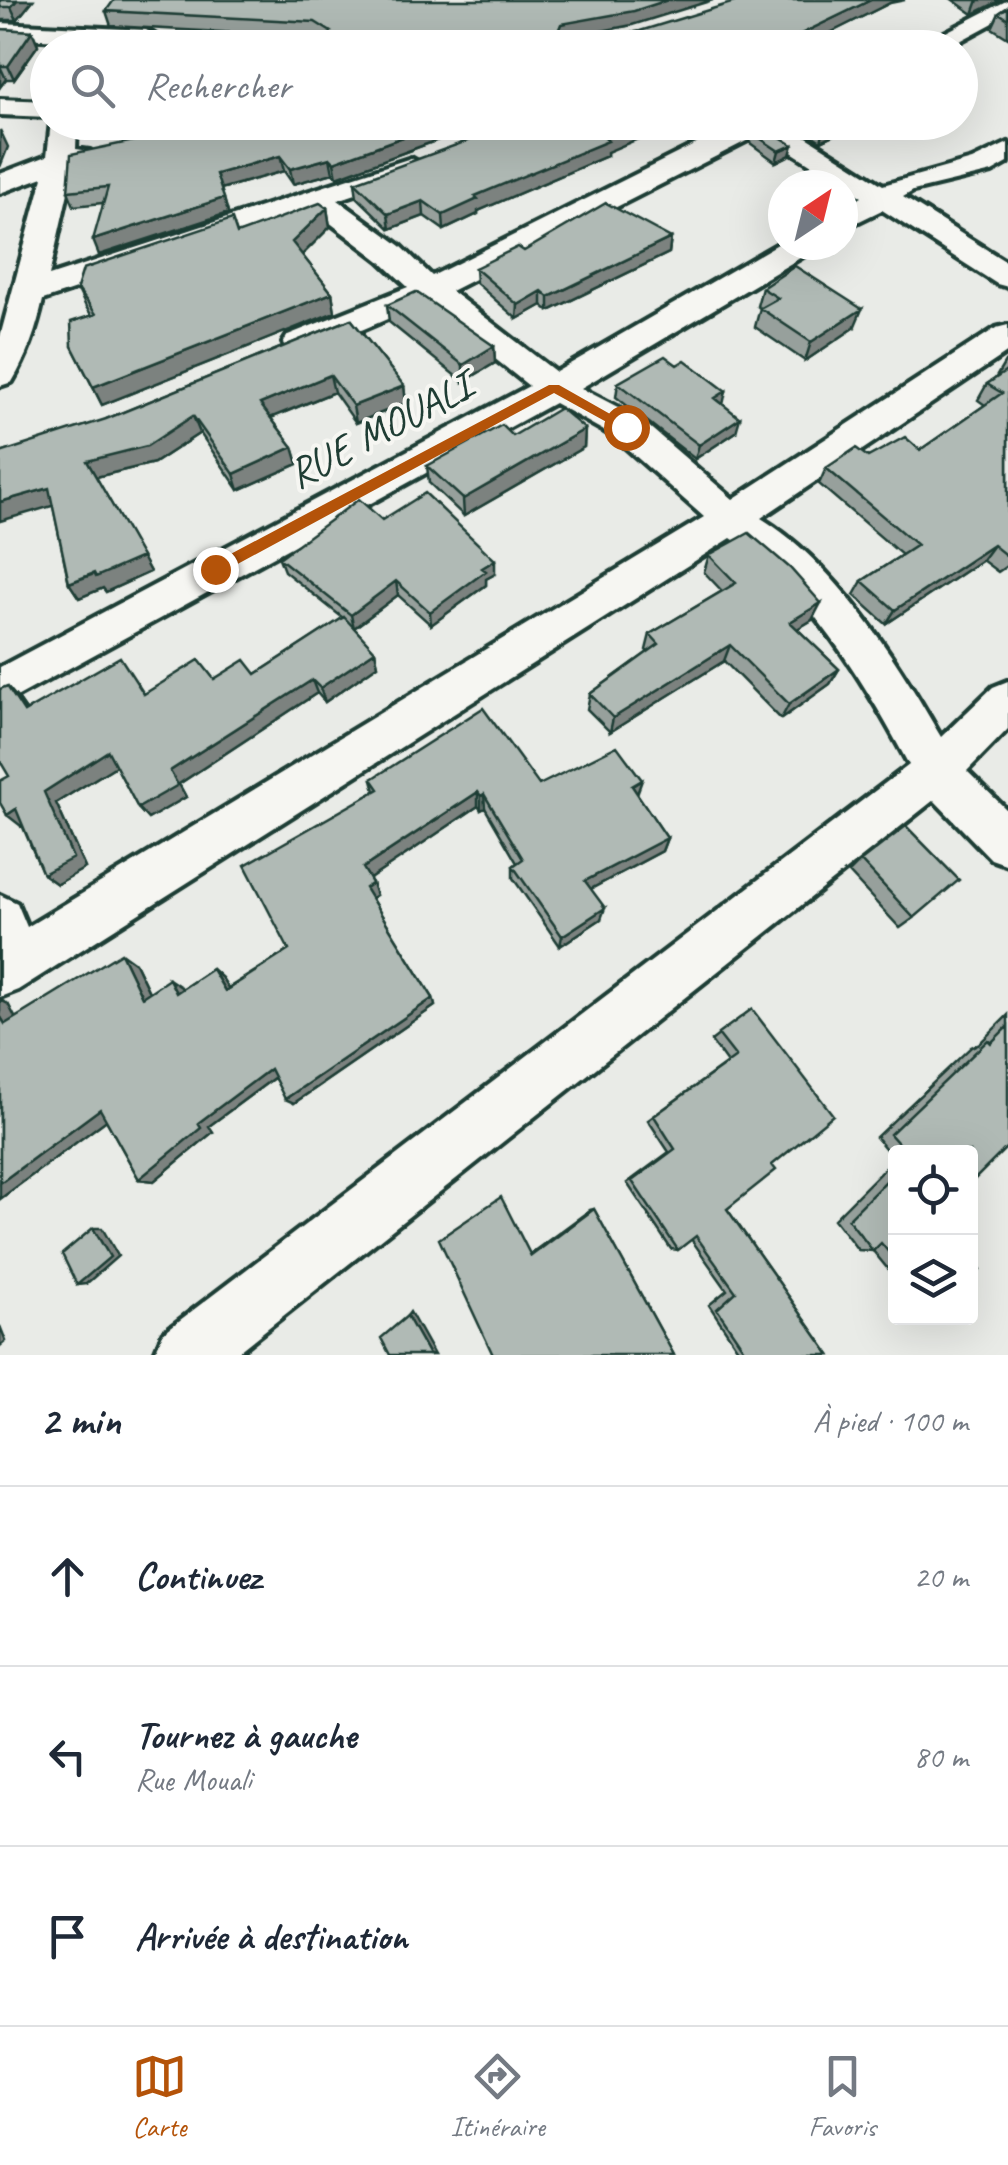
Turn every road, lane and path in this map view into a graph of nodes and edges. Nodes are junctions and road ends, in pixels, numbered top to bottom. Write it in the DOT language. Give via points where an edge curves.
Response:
graph roads {
  1 [pos="1008,6"];
  2 [pos="0,30"];
  3 [pos="962,30"];
  4 [pos="30,31"];
  5 [pos="0,107"];
  6 [pos="30,108"];
  7 [pos="63,140"];
  8 [pos="727,140"];
  9 [pos="791,140"];
  10 [pos="114,150"];
  11 [pos="1008,151"];
  12 [pos="442,154"];
  13 [pos="61,160"];
  14 [pos="0,184"];
  15 [pos="316,198"];
  16 [pos="882,198"];
  17 [pos="858,212"];
  18 [pos="774,260"];
  19 [pos="1008,277"];
  20 [pos="429,290"];
  21 [pos="28,294"];
  22 [pos="11,330"];
  23 [pos="1008,336"];
  24 [pos="265,356"];
  25 [pos="0,374"];
  26 [pos="554,388"];
  27 [pos="731,519"];
  28 [pos="0,688"];
  29 [pos="1008,700"];
  30 [pos="936,771"];
  31 [pos="1008,843"];
  32 [pos="5,952"];
  33 [pos="186,1355"];
  1 -- 3 [label="street"];
  2 -- 4 [label="street"];
  5 -- 6 [label="street"];
  7 -- 13 [label="street"];
  8 -- 20 [label="street"];
  9 -- 16 [label="street"];
  10 -- 13 [label="street"];
  11 -- 16 [label="street" via="986,165 918,180"];
  12 -- 15 [label="street"];
  13 -- 14 [label="street"];
  13 -- 21 [label="street"];
  15 -- 20 [label="street"];
  15 -- 21 [label="street"];
  16 -- 17 [label="street"];
  16 -- 19 [label="street"];
  18 -- 26 [label="street, RUE MOUALI"];
  20 -- 24 [label="street"];
  20 -- 26 [label="street"];
  21 -- 22 [label="street"];
  22 -- 25 [label="street"];
  23 -- 27 [label="street"];
  26 -- 27 [label="street" via="626,427"];
  26 -- 28 [label="street, RUE MOUALI"];
  27 -- 30 [label="street" via="776,547 846,628"];
  27 -- 32 [label="street"];
  29 -- 30 [label="street"];
  30 -- 31 [label="street"];
  30 -- 33 [label="street"];
}
